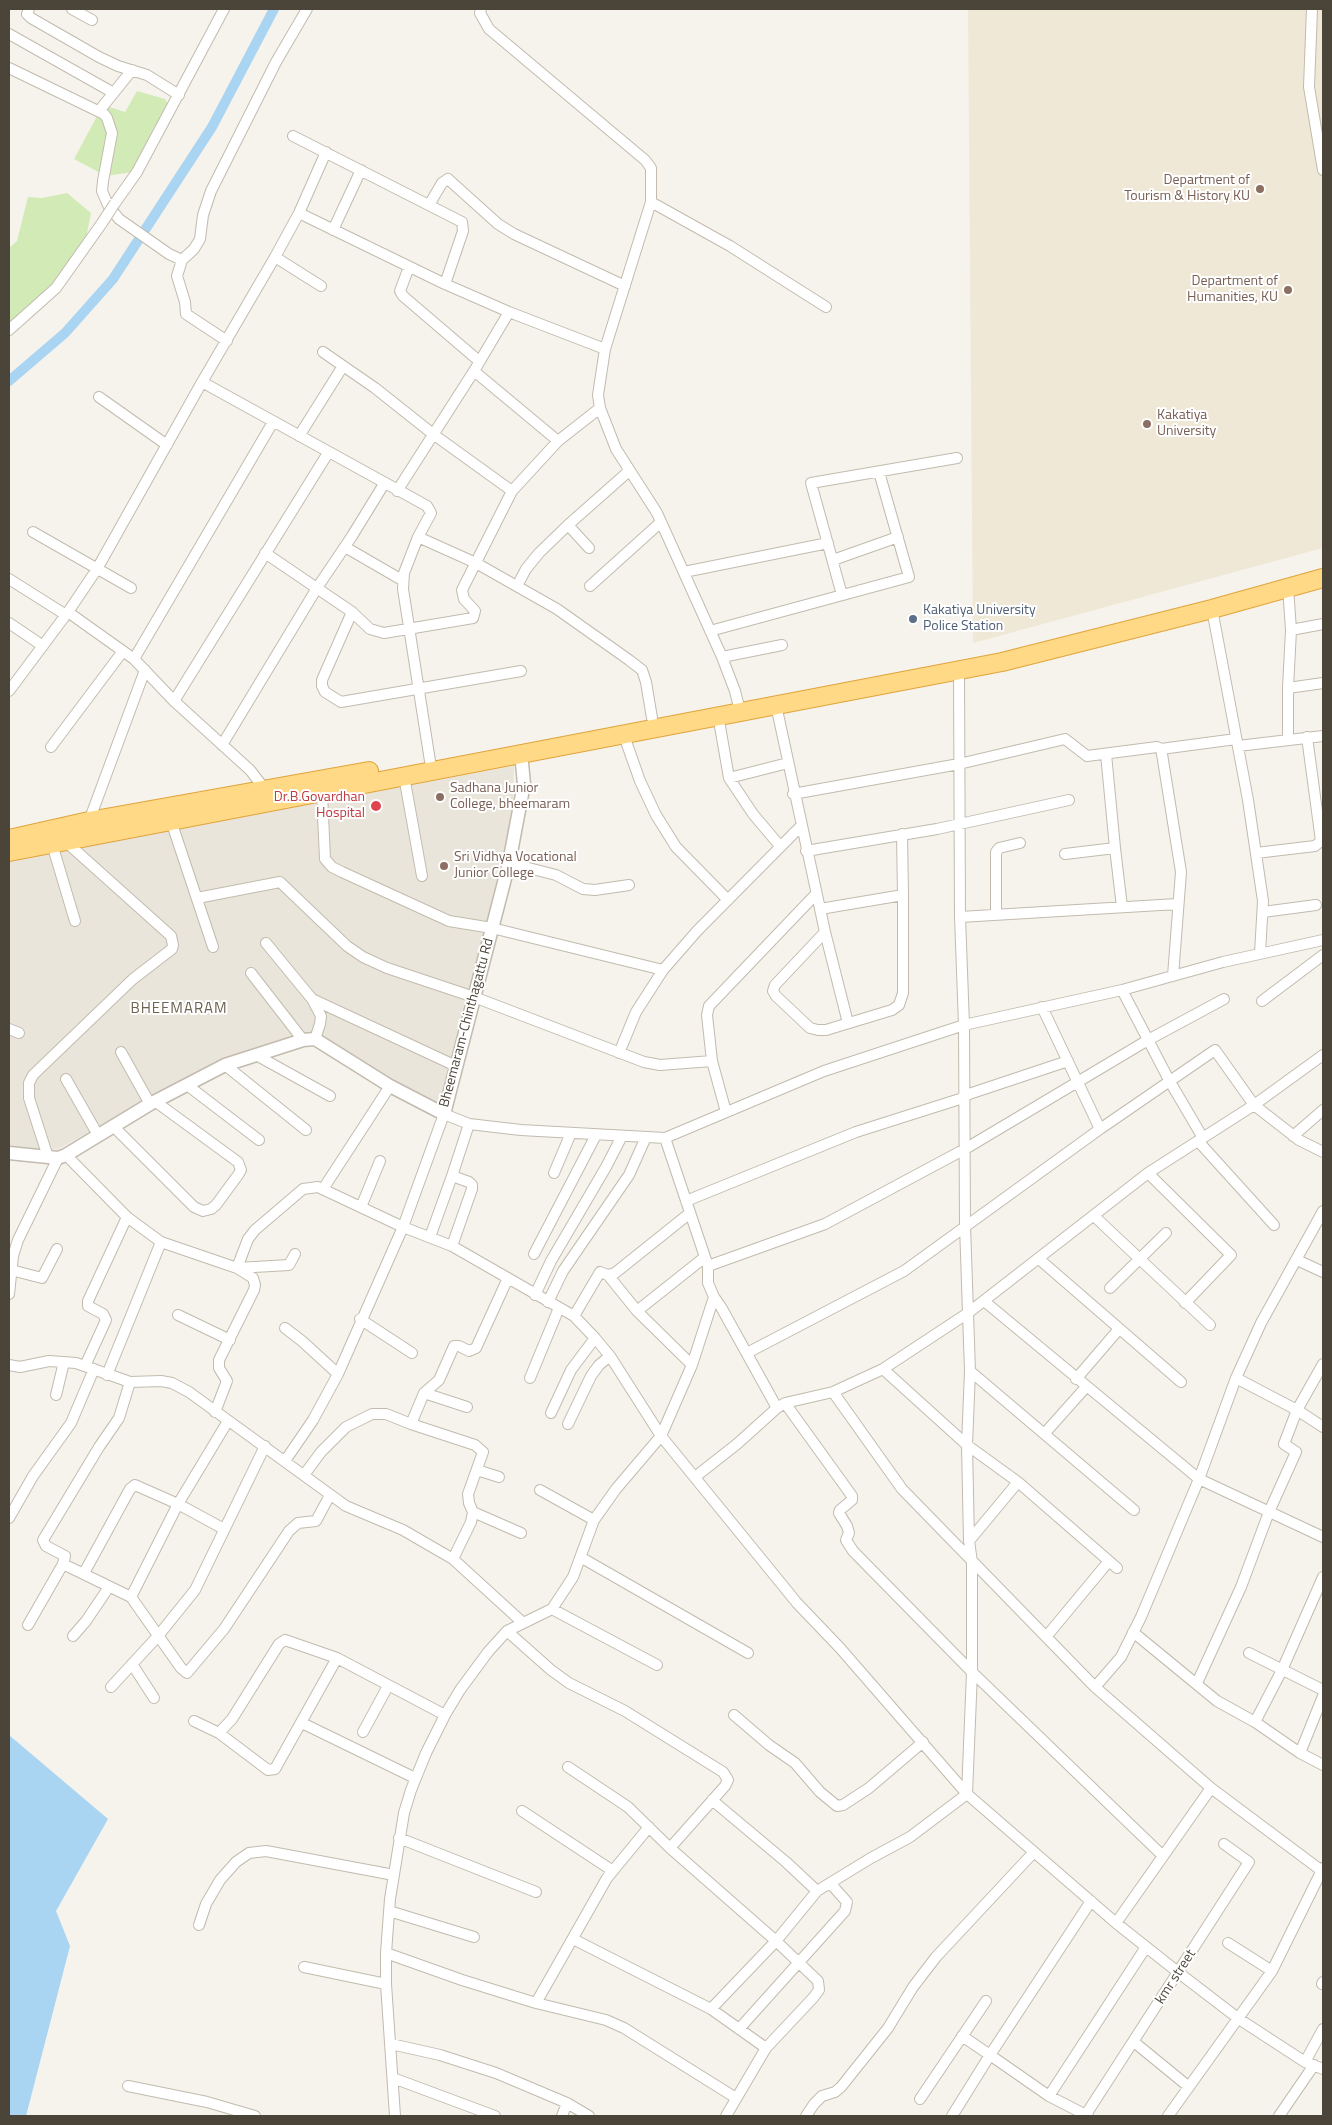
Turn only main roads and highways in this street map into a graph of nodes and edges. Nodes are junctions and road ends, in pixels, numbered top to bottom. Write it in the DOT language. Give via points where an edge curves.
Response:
graph roads {
  1 [pos="1323,568"];
  2 [pos="1323,578"];
  3 [pos="739,706"];
  4 [pos="269,796"];
  5 [pos="9,839"];
  6 [pos="9,852"];
  1 -- 3 [label="highway" via="998,653"];
  2 -- 3 [label="highway" via="1002,662 776,705"];
  3 -- 4 [label="highway" via="652,718"];
  3 -- 4 [label="highway" via="718,715 322,793"];
  4 -- 5 [label="highway" via="89,821"];
  4 -- 6 [label="highway" via="171,821"];
}
